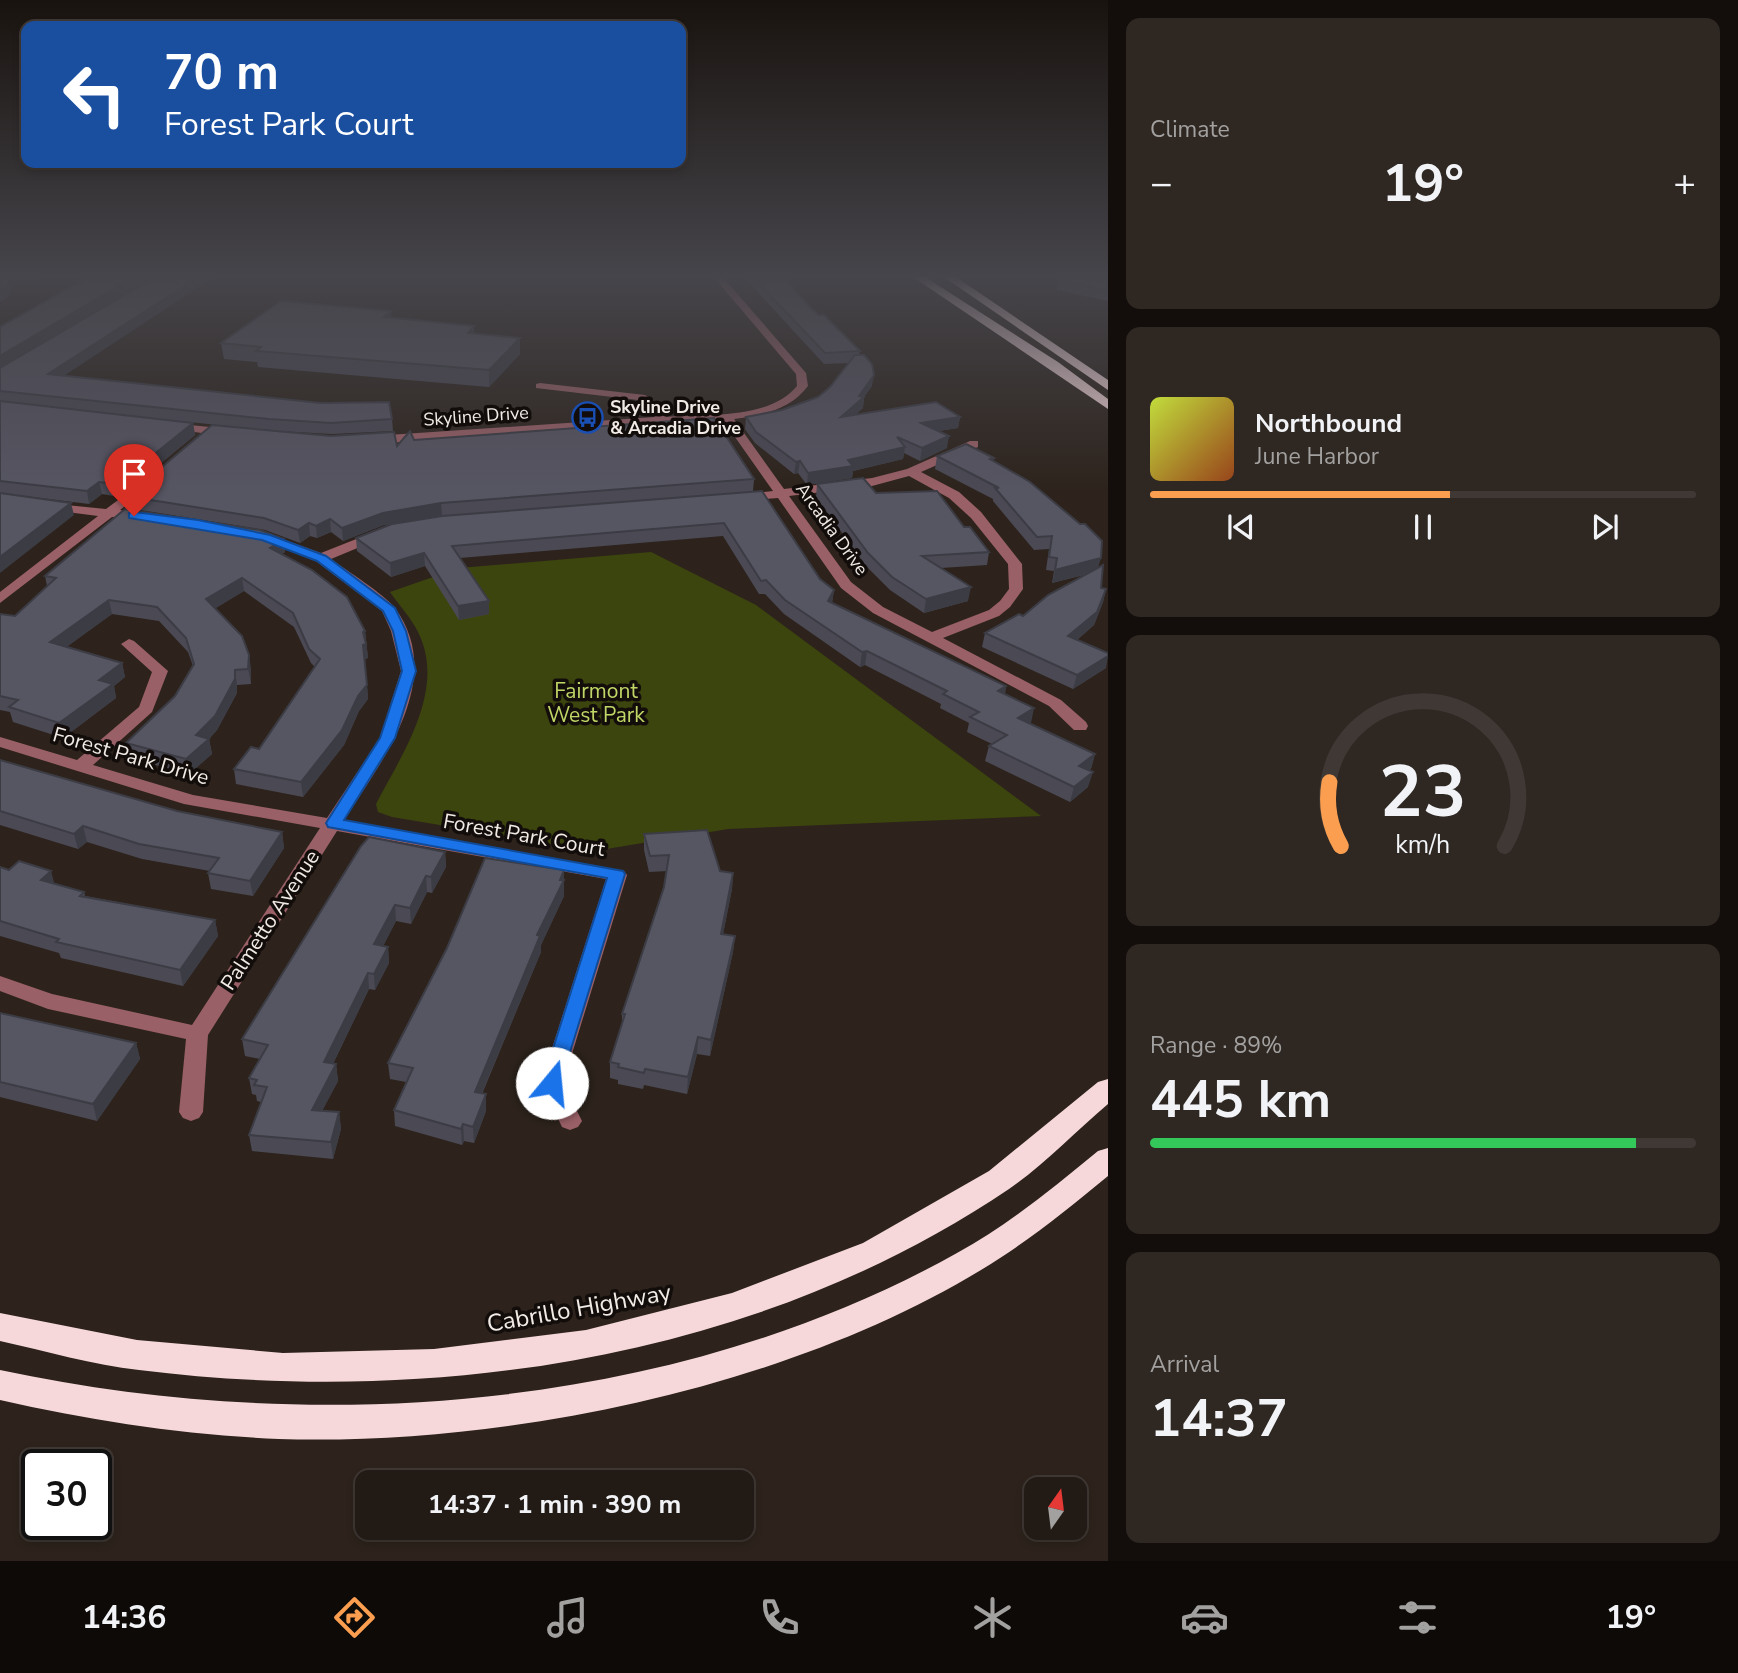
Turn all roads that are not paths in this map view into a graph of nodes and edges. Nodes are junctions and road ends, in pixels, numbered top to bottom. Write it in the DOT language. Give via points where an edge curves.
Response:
graph roads {
  1 [pos="781,348"];
  2 [pos="1028,348"];
  3 [pos="1052,348"];
  4 [pos="540,386"];
  5 [pos="1108,386"];
  6 [pos="1108,405"];
  7 [pos="726,416"];
  8 [pos="662,420"];
  9 [pos="155,425"];
  10 [pos="210,431"];
  11 [pos="243,435"];
  12 [pos="363,441"];
  13 [pos="974,444"];
  14 [pos="192,446"];
  15 [pos="166,467"];
  16 [pos="911,472"];
  17 [pos="783,495"];
  18 [pos="728,499"];
  19 [pos="37,504"];
  20 [pos="112,513"];
  21 [pos="161,519"];
  22 [pos="389,530"];
  23 [pos="252,535"];
  24 [pos="321,558"];
  25 [pos="0,599"];
  26 [pos="930,638"];
  27 [pos="129,644"];
  28 [pos="1080,726"];
  29 [pos="0,742"];
  30 [pos="82,765"];
  31 [pos="334,823"];
  32 [pos="0,983"];
  33 [pos="197,1034"];
  34 [pos="1108,1090"];
  35 [pos="191,1112"];
  36 [pos="570,1121"];
  37 [pos="1108,1159"];
  38 [pos="0,1327"];
  39 [pos="0,1385"];
  1 -- 7 [label="street, Skyline Drive" via="803,379 799,393 764,410"];
  2 -- 6 [label="highway"];
  3 -- 5 [label="highway"];
  4 -- 8 [label="street" via="630,395 651,402"];
  7 -- 8 [label="street, Skyline Drive"];
  7 -- 17 [label="street, Arcadia Drive"];
  8 -- 12 [label="street, Skyline Drive"];
  9 -- 10 [label="street"];
  10 -- 11 [label="street"];
  10 -- 14 [label="street"];
  13 -- 16 [label="street"];
  15 -- 20 [label="street"];
  16 -- 17 [label="street"];
  16 -- 26 [label="street" via="954,495 1015,564 1016,589 1005,604 994,613"];
  17 -- 18 [label="street"];
  17 -- 26 [label="street, Arcadia Drive" via="846,585 878,610"];
  19 -- 20 [label="street"];
  20 -- 21 [label="street"];
  20 -- 25 [label="street"];
  22 -- 24 [label="street"];
  23 -- 24 [label="street, Palmetto Avenue"];
  24 -- 31 [label="street, Palmetto Avenue" via="388,608 409,671 388,738"];
  26 -- 28 [label="street, Arcadia Drive" via="1055,703"];
  27 -- 30 [label="street" via="160,671 146,709"];
  29 -- 30 [label="street, Forest Park Drive"];
  30 -- 31 [label="street, Forest Park Drive" via="190,800"];
  31 -- 33 [label="street, Palmetto Avenue"];
  31 -- 36 [label="street, Forest Park Court" via="617,874 552,1083"];
  32 -- 33 [label="street" via="48,1001"];
  33 -- 35 [label="street"];
  34 -- 38 [label="highway, Cabrillo Highway" via="1046,1146 997,1182 882,1248 750,1302 592,1343 429,1364 265,1368 94,1349"];
  37 -- 39 [label="highway" via="1038,1217 983,1252 847,1321 775,1349 605,1394 430,1418 253,1422 68,1401"];
}
